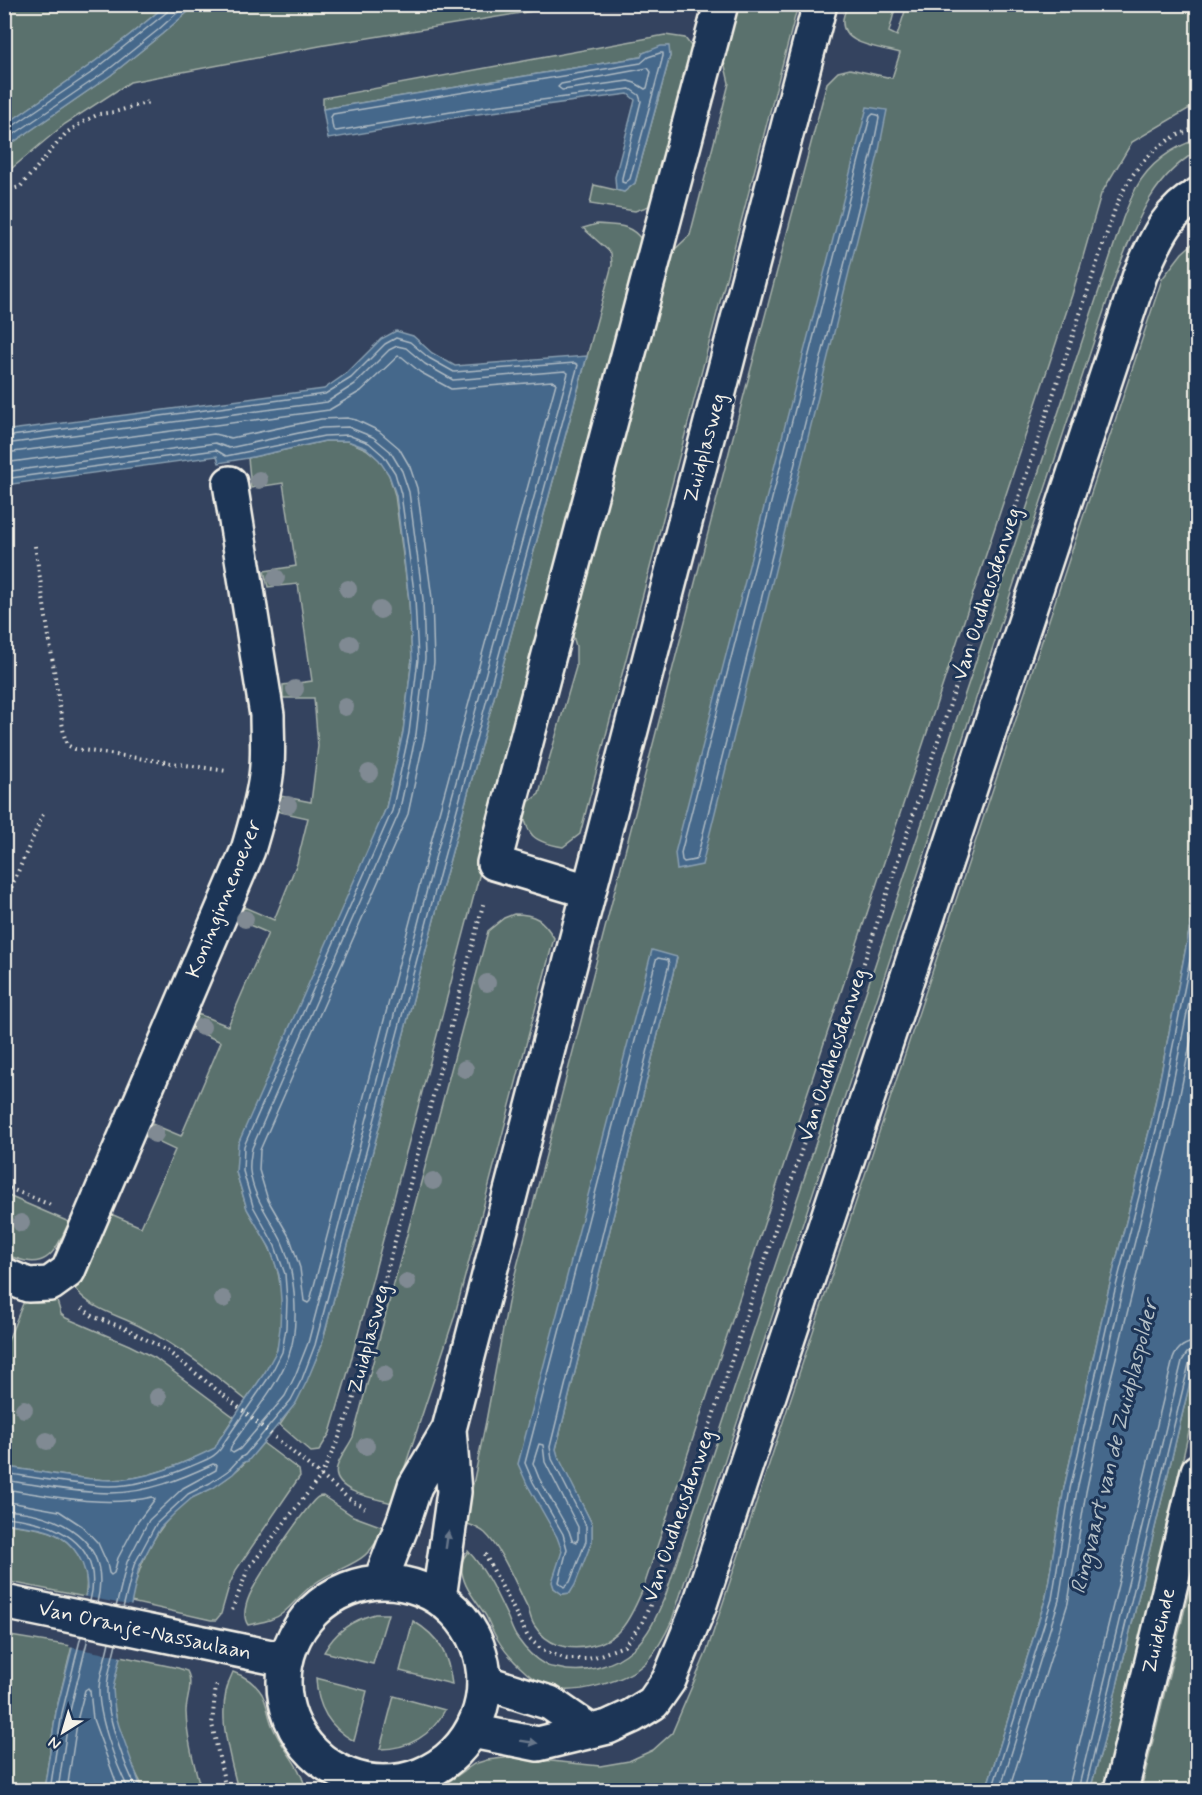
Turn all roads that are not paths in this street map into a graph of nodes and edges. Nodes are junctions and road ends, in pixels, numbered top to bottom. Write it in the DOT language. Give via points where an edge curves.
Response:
graph roads {
  1 [pos="721,4"];
  2 [pos="820,4"];
  3 [pos="1197,195"];
  4 [pos="230,483"];
  5 [pos="588,891"];
  6 [pos="4,1275"];
  7 [pos="449,1429"];
  8 [pos="1197,1471"];
  9 [pos="380,1582"];
  10 [pos="439,1598"];
  11 [pos="4,1602"];
  12 [pos="286,1660"];
  13 [pos="484,1682"];
  14 [pos="589,1730"];
  15 [pos="472,1731"];
  16 [pos="330,1779"];
  17 [pos="384,1786"];
  18 [pos="1121,1791"];
  1 -- 5 [label="street" via="494,863"];
  2 -- 5 [label="street, Zuidplasweg"];
  3 -- 14 [label="street" via="1183,203 1162,228 1140,275 699,1607 669,1680 653,1703 608,1727"];
  4 -- 6 [label="street, Koninginnenoever" via="267,715 266,776 258,818 248,850 68,1271 50,1284 28,1284"];
  5 -- 7 [label="street, Zuidplasweg"];
  7 -- 9 [label="street, Zuidplasweg" via="415,1486"];
  10 -- 7 [label="street, Zuidplasweg, one-way" via="454,1492"];
  8 -- 18 [label="street, Zuideinde"];
  9 -- 10 [label="street" via="411,1585"];
  9 -- 12 [label="street" via="348,1588 320,1605 298,1629"];
  10 -- 13 [label="street" via="458,1614 472,1635 481,1658"];
  11 -- 12 [label="street, Van Oranje-Nassaulaan"];
  12 -- 16 [label="street" via="284,1690 291,1721"];
  13 -- 14 [label="street" via="550,1703"];
  13 -- 15 [label="street" via="481,1707"];
  15 -- 14 [label="street, one-way" via="538,1744"];
  15 -- 17 [label="street" via="456,1752 436,1768"];
  16 -- 17 [label="street" via="357,1779"];
}
